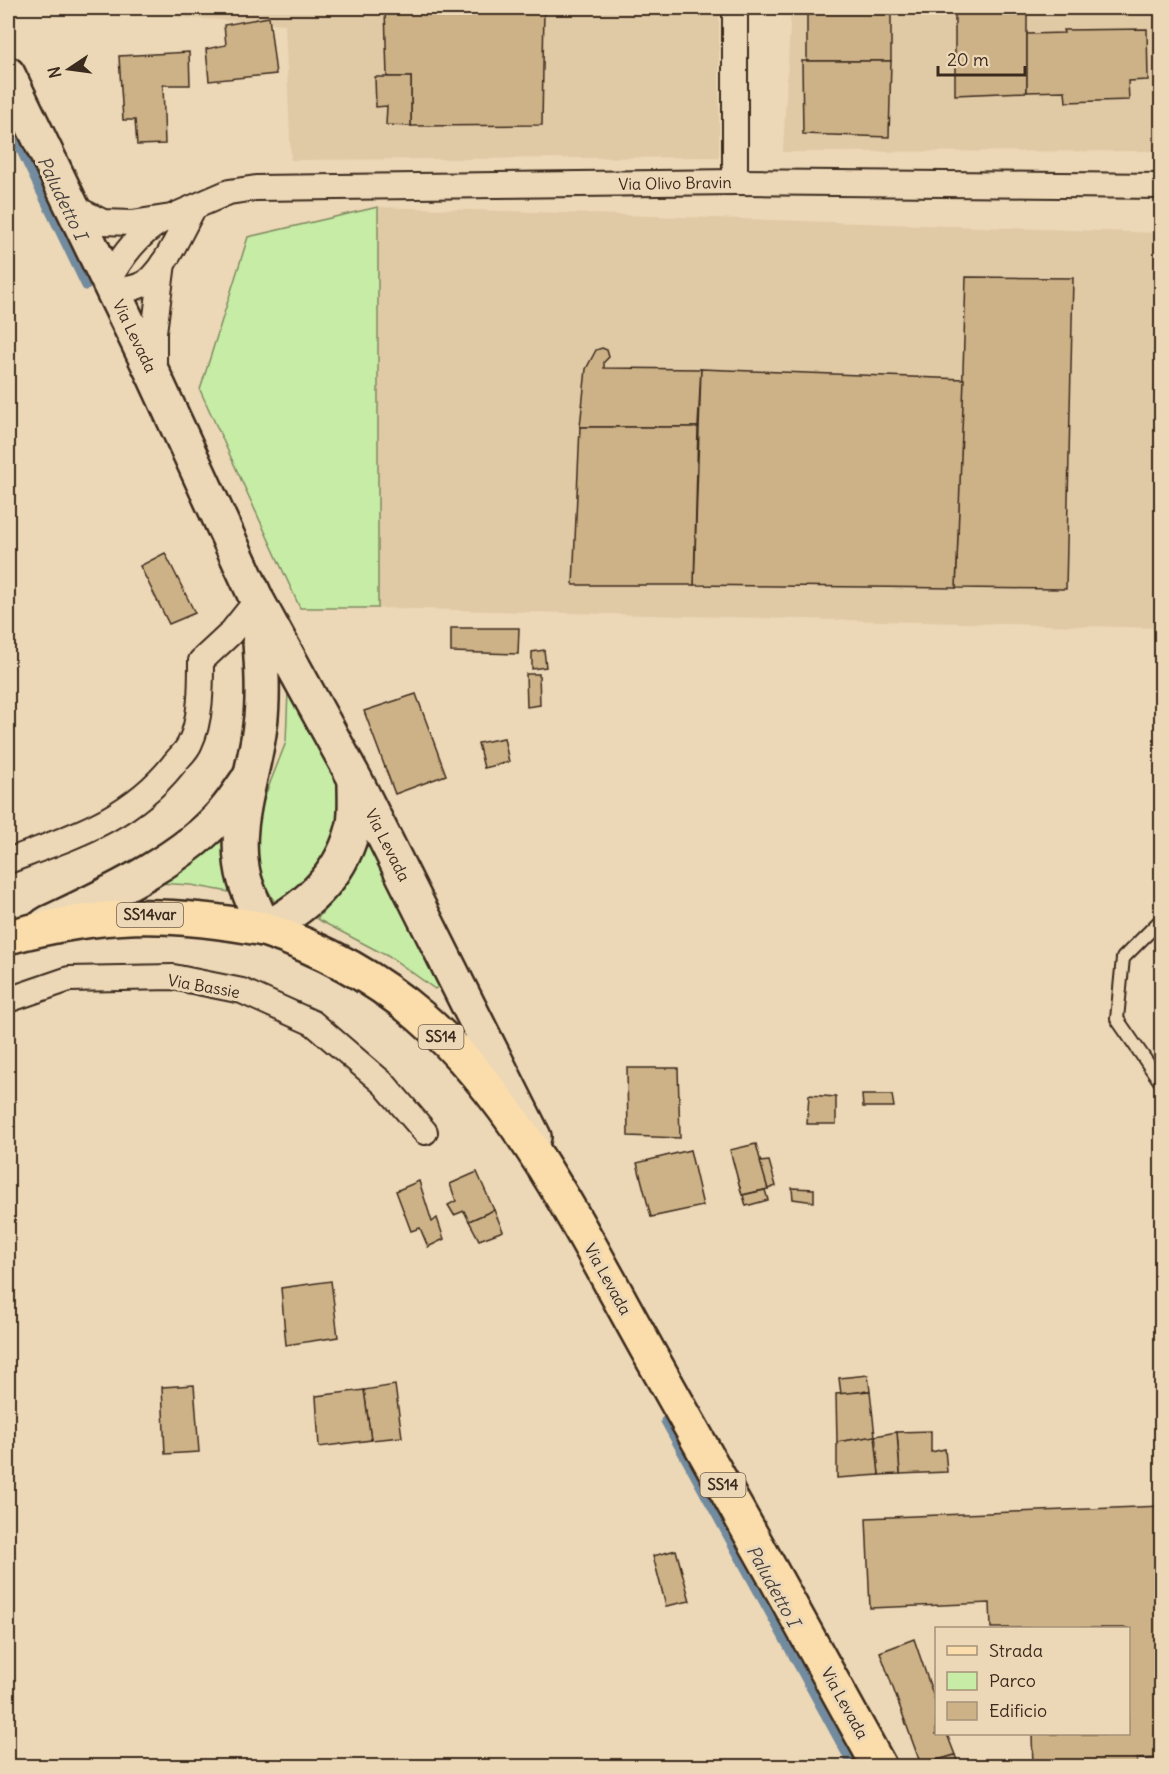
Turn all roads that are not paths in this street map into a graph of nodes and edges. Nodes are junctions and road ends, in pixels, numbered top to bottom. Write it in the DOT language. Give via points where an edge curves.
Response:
graph roads {
  1 [pos="735,8"];
  2 [pos="8,74"];
  3 [pos="735,182"];
  4 [pos="1161,186"];
  5 [pos="71,206"];
  6 [pos="182,213"];
  7 [pos="163,261"];
  8 [pos="110,286"];
  9 [pos="154,375"];
  10 [pos="257,600"];
  11 [pos="252,773"];
  12 [pos="356,781"];
  13 [pos="8,861"];
  14 [pos="1161,919"];
  15 [pos="264,929"];
  16 [pos="22,933"];
  17 [pos="8,1000"];
  18 [pos="1161,1084"];
  19 [pos="425,1132"];
  20 [pos="566,1204"];
  21 [pos="879,1767"];
  1 -- 3 [label="street"];
  2 -- 5 [label="main road, Via Levada"];
  3 -- 4 [label="street, Via Olivo Bravin"];
  3 -- 6 [label="street, Via Olivo Bravin" via="256,188 229,192"];
  5 -- 6 [label="street" via="103,222 132,223"];
  5 -- 8 [label="main road, Via Levada"];
  6 -- 7 [label="street"];
  6 -- 8 [label="street" via="149,228 132,245"];
  7 -- 8 [label="street" via="148,281 132,288"];
  7 -- 9 [label="street" via="154,332"];
  8 -- 9 [label="main road, Via Levada"];
  9 -- 10 [label="main road, Via Levada"];
  10 -- 11 [label="main road, Via Levada" via="261,726"];
  10 -- 12 [label="main road, Via Levada"];
  10 -- 13 [label="street" via="230,634 201,661 200,698 190,743 163,777 136,804 100,824"];
  11 -- 15 [label="main road, Via Levada" via="242,814 241,849 245,880"];
  11 -- 16 [label="main road, Via Levada" via="224,812 201,835 128,884"];
  12 -- 15 [label="main road, Via Levada" via="354,823 335,870 321,890 294,913"];
  12 -- 20 [label="main road, Via Levada"];
  14 -- 18 [label="lane" via="1123,958 1117,1019"];
  15 -- 16 [label="main road, SS14var" via="212,919 138,914 93,918"];
  15 -- 20 [label="main road, SS14" via="350,966 422,1018 503,1107"];
  17 -- 19 [label="street, Via Bassie" via="69,979 173,977 242,991 313,1023 384,1084"];
  20 -- 21 [label="main road, Via Levada / SS14"];
}
